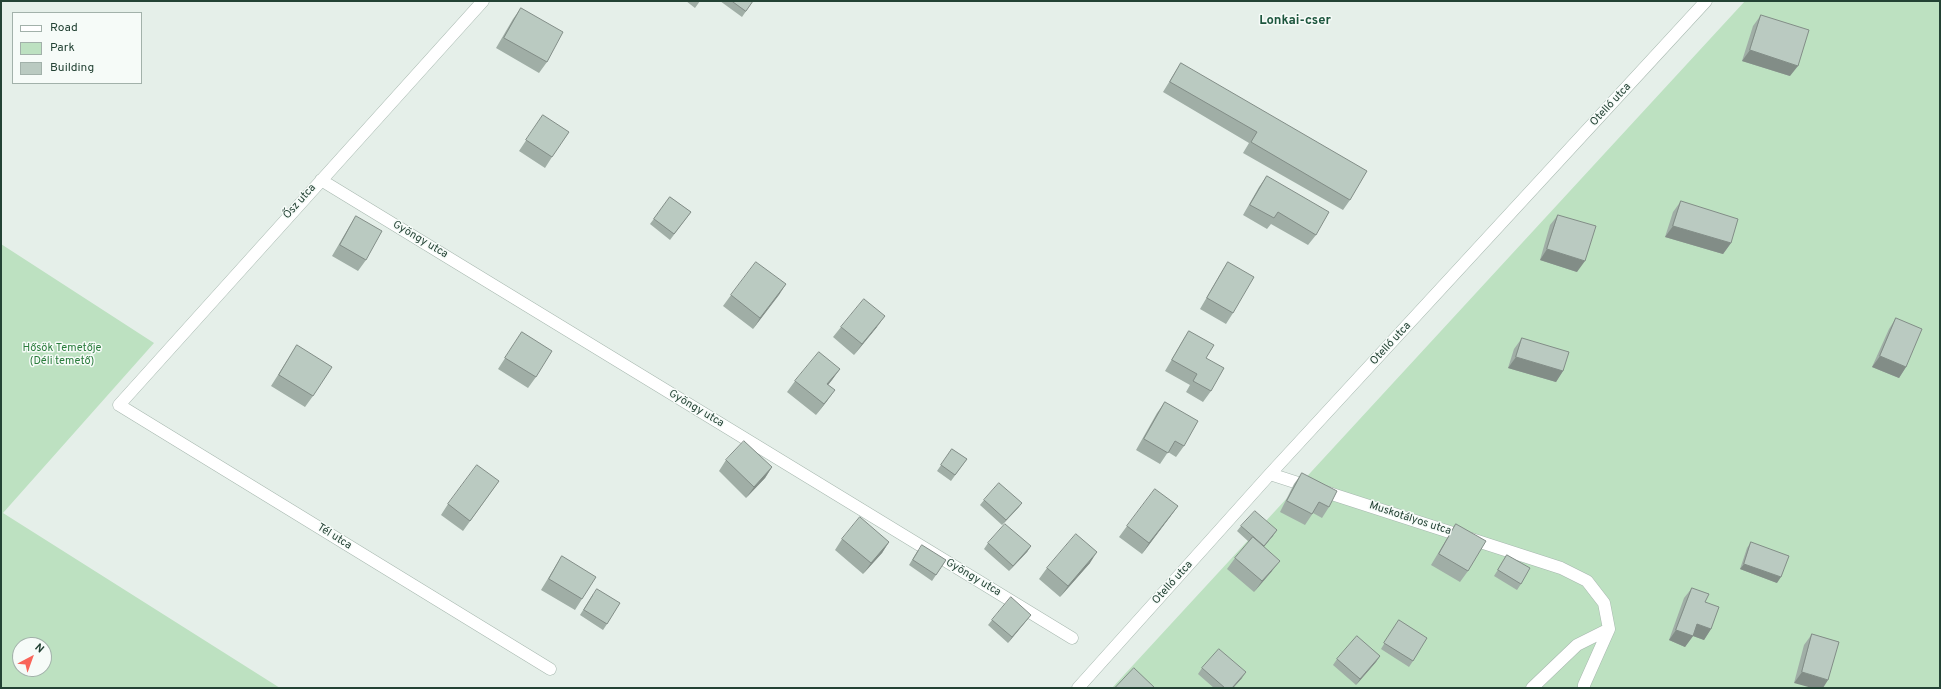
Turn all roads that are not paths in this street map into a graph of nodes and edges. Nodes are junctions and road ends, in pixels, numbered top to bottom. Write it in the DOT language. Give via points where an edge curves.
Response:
graph roads {
  1 [pos="483,1"];
  2 [pos="1706,1"];
  3 [pos="321,180"];
  4 [pos="119,405"];
  5 [pos="1270,474"];
  6 [pos="1609,629"];
  7 [pos="1072,638"];
  8 [pos="550,669"];
  9 [pos="1078,688"];
  10 [pos="1532,688"];
  11 [pos="1584,688"];
  1 -- 3 [label="street, Ősz utca"];
  2 -- 5 [label="street, Otelló utca"];
  3 -- 4 [label="street, Ősz utca"];
  3 -- 7 [label="street, Gyöngy utca"];
  4 -- 8 [label="street, Tél utca"];
  5 -- 6 [label="street, Muskotályos utca" via="1561,568 1587,582 1604,603"];
  5 -- 9 [label="street, Otelló utca"];
  6 -- 10 [label="street" via="1577,645"];
  6 -- 11 [label="street"];
}
